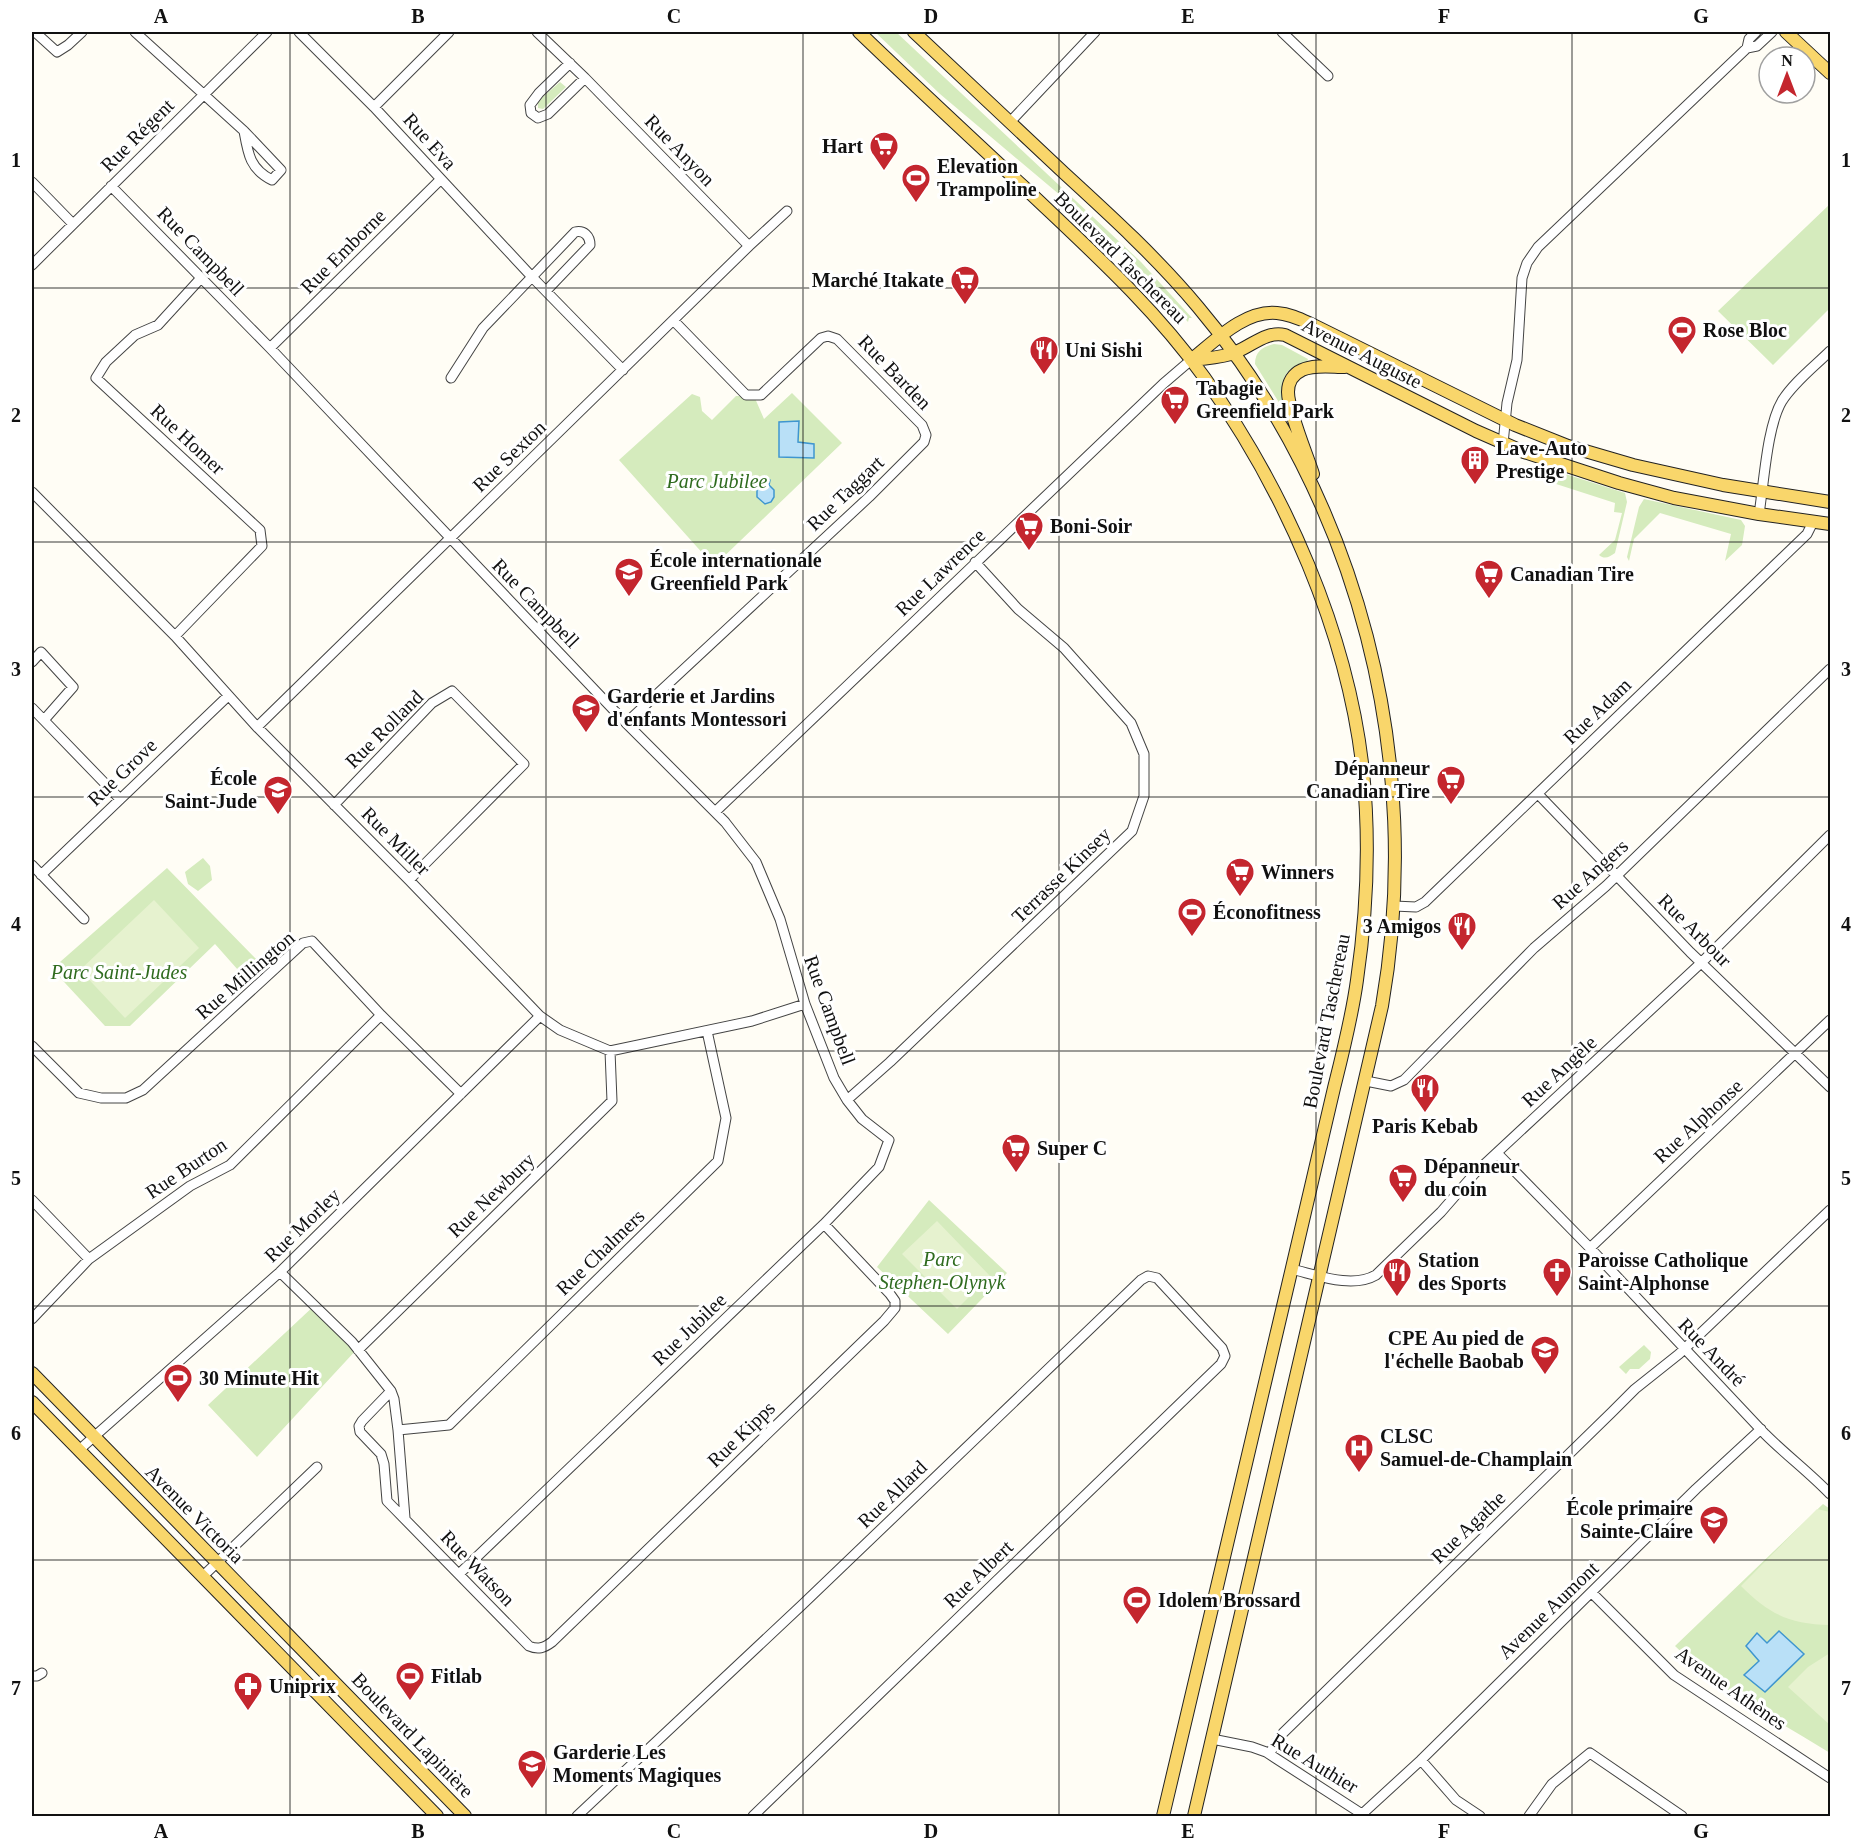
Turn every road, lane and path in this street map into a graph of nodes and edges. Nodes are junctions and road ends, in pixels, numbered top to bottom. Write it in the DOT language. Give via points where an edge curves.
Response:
graph roads {
  1 [pos="34,32"];
  2 [pos="82,32"];
  3 [pos="135,32"];
  4 [pos="267,32"];
  5 [pos="299,32"];
  6 [pos="449,32"];
  7 [pos="537,32"];
  8 [pos="859,32"];
  9 [pos="914,32"];
  10 [pos="1095,32"];
  11 [pos="1282,32"];
  12 [pos="1756,32"];
  13 [pos="1772,32"];
  14 [pos="1786,32"];
  15 [pos="1747,48"];
  16 [pos="570,63"];
  17 [pos="1830,73"];
  18 [pos="1328,76"];
  19 [pos="585,78"];
  20 [pos="203,95"];
  21 [pos="374,106"];
  22 [pos="1010,122"];
  23 [pos="244,131"];
  24 [pos="440,180"];
  25 [pos="32,182"];
  26 [pos="111,186"];
  27 [pos="787,211"];
  28 [pos="73,224"];
  29 [pos="749,246"];
  30 [pos="32,265"];
  31 [pos="201,278"];
  32 [pos="532,278"];
  33 [pos="546,291"];
  34 [pos="674,321"];
  35 [pos="1221,336"];
  36 [pos="270,348"];
  37 [pos="1830,351"];
  38 [pos="1234,353"];
  39 [pos="1191,360"];
  40 [pos="1345,367"];
  41 [pos="623,370"];
  42 [pos="451,378"];
  43 [pos="1505,420"];
  44 [pos="926,435"];
  45 [pos="1503,444"];
  46 [pos="1763,491"];
  47 [pos="32,493"];
  48 [pos="1830,502"];
  49 [pos="1759,514"];
  50 [pos="1813,522"];
  51 [pos="1830,524"];
  52 [pos="450,539"];
  53 [pos="1336,540"];
  54 [pos="975,562"];
  55 [pos="175,636"];
  56 [pos="32,662"];
  57 [pos="1830,669"];
  58 [pos="228,696"];
  59 [pos="32,708"];
  60 [pos="44,720"];
  61 [pos="626,723"];
  62 [pos="257,727"];
  63 [pos="1538,794"];
  64 [pos="120,799"];
  65 [pos="334,805"];
  66 [pos="715,812"];
  67 [pos="1830,835"];
  68 [pos="32,866"];
  69 [pos="41,876"];
  70 [pos="1617,876"];
  71 [pos="409,880"];
  72 [pos="1394,906"];
  73 [pos="84,919"];
  74 [pos="1701,963"];
  75 [pos="805,1004"];
  76 [pos="381,1015"];
  77 [pos="540,1016"];
  78 [pos="1830,1020"];
  79 [pos="707,1031"];
  80 [pos="32,1046"];
  81 [pos="610,1050"];
  82 [pos="1796,1054"];
  83 [pos="1366,1081"];
  84 [pos="1830,1087"];
  85 [pos="461,1094"];
  86 [pos="847,1100"];
  87 [pos="1498,1154"];
  88 [pos="32,1200"];
  89 [pos="1830,1210"];
  90 [pos="824,1224"];
  91 [pos="1590,1248"];
  92 [pos="89,1259"];
  93 [pos="1291,1269"];
  94 [pos="280,1272"];
  95 [pos="1320,1276"];
  96 [pos="32,1319"];
  97 [pos="1684,1348"];
  98 [pos="358,1350"];
  99 [pos="1225,1356"];
  100 [pos="32,1373"];
  101 [pos="391,1391"];
  102 [pos="32,1402"];
  103 [pos="1761,1429"];
  104 [pos="398,1430"];
  105 [pos="93,1437"];
  106 [pos="79,1450"];
  107 [pos="317,1467"];
  108 [pos="1830,1494"];
  109 [pos="405,1518"];
  110 [pos="216,1563"];
  111 [pos="459,1574"];
  112 [pos="203,1576"];
  113 [pos="1592,1593"];
  114 [pos="525,1643"];
  115 [pos="42,1673"];
  116 [pos="32,1676"];
  117 [pos="332,1681"];
  118 [pos="320,1696"];
  119 [pos="1212,1739"];
  120 [pos="1269,1754"];
  121 [pos="1421,1760"];
  122 [pos="1830,1779"];
  123 [pos="1361,1815"];
  124 [pos="437,1816"];
  125 [pos="465,1816"];
  126 [pos="578,1816"];
  127 [pos="753,1816"];
  128 [pos="1163,1816"];
  129 [pos="1194,1816"];
  130 [pos="1480,1816"];
  131 [pos="1529,1816"];
  132 [pos="1682,1816"];
  1 -- 2 [label="street" via="57,52"];
  3 -- 20 [label="street"];
  4 -- 20 [label="street, Rue Régent"];
  5 -- 21 [label="street, Rue Eva"];
  6 -- 21 [label="street"];
  7 -- 16 [label="street, Rue Anyon"];
  8 -- 39 [label="main road, Boulevard Taschereau" via="1109,267"];
  9 -- 22 [label="main road, Boulevard Taschereau"];
  10 -- 22 [label="street"];
  11 -- 18 [label="street"];
  12 -- 15 [label="street"];
  13 -- 15 [label="street" via="1757,46"];
  14 -- 17 [label="main road"];
  15 -- 43 [label="street" via="1529,258 1522,278 1517,360"];
  16 -- 19 [label="street, Rue Anyon"];
  16 -- 19 [label="street" via="534,99 531,113 538,118 548,114"];
  19 -- 29 [label="street, Rue Anyon"];
  20 -- 23 [label="street"];
  20 -- 26 [label="street, Rue Régent"];
  21 -- 24 [label="street, Rue Eva"];
  22 -- 35 [label="main road, Boulevard Taschereau" via="1150,254"];
  23 -- 23 [label="street" via="281,170 272,180 259,174 247,152"];
  24 -- 32 [label="street, Rue Eva"];
  24 -- 36 [label="street, Rue Emborne"];
  25 -- 28 [label="street"];
  26 -- 28 [label="street, Rue Régent"];
  26 -- 31 [label="street, Rue Campbell"];
  27 -- 29 [label="street, Rue Sexton"];
  28 -- 30 [label="street, Rue Régent"];
  29 -- 34 [label="street, Rue Sexton"];
  31 -- 36 [label="street, Rue Campbell"];
  31 -- 55 [label="street, Rue Homer" via="158,325 135,335 106,362 96,378 260,530 262,546"];
  32 -- 33 [label="street, Rue Eva"];
  32 -- 33 [label="street" via="575,231 587,234 590,244"];
  32 -- 42 [label="street" via="483,328"];
  33 -- 41 [label="street, Rue Eva"];
  34 -- 41 [label="street, Rue Sexton"];
  34 -- 44 [label="street, Rue Barden" via="749,396 766,391 821,338 837,339 922,425"];
  35 -- 38 [label="main road, Boulevard Taschereau"];
  35 -- 39 [label="main road, Avenue Auguste"];
  35 -- 43 [label="main road, Avenue Auguste" via="1258,315 1290,315"];
  36 -- 52 [label="street, Rue Campbell"];
  37 -- 46 [label="street" via="1780,406"];
  38 -- 39 [label="main road, Avenue Auguste"];
  38 -- 40 [label="main road, Avenue Auguste" via="1264,337 1282,334"];
  38 -- 53 [label="main road, Boulevard Taschereau" via="1295,452"];
  39 -- 54 [label="street, Rue Lawrence"];
  39 -- 93 [label="main road, Boulevard Taschereau" via="1268,482 1310,572 1348,691 1363,773 1366,874 1357,983"];
  40 -- 45 [label="main road, Avenue Auguste"];
  40 -- 53 [label="main road" via="1304,369 1292,378 1288,392"];
  41 -- 52 [label="street, Rue Sexton"];
  43 -- 45 [label="street"];
  43 -- 46 [label="main road, Avenue Auguste" via="1593,454"];
  44 -- 61 [label="street, Rue Taggart" via="924,442 871,494"];
  45 -- 49 [label="main road, Avenue Auguste" via="1638,488"];
  46 -- 48 [label="main road, Avenue Auguste"];
  46 -- 49 [label="street"];
  47 -- 55 [label="street, Rue Miller"];
  49 -- 50 [label="main road, Avenue Auguste"];
  50 -- 51 [label="main road, Avenue Auguste"];
  50 -- 63 [label="street, Rue Adam" via="1807,534"];
  52 -- 61 [label="street, Rue Campbell"];
  52 -- 62 [label="street, Rue Sexton"];
  53 -- 72 [label="main road, Boulevard Taschereau" via="1370,644 1388,736 1395,816"];
  54 -- 66 [label="street, Rue Lawrence"];
  54 -- 86 [label="street, Terrasse Kinsey" via="1018,609 1064,648 1131,723 1144,754 1144,796 1132,831"];
  55 -- 58 [label="street, Rue Miller"];
  56 -- 60 [label="street" via="41,652 74,687"];
  57 -- 70 [label="street, Rue Angers"];
  58 -- 62 [label="street, Rue Miller"];
  58 -- 64 [label="street, Rue Grove"];
  59 -- 60 [label="street"];
  60 -- 64 [label="street"];
  61 -- 66 [label="street, Rue Campbell"];
  62 -- 65 [label="street, Rue Miller"];
  63 -- 70 [label="street, Rue Arbour"];
  63 -- 72 [label="street, Rue Adam" via="1423,904"];
  64 -- 69 [label="street, Rue Grove"];
  65 -- 71 [label="street, Rue Miller"];
  65 -- 71 [label="street, Rue Rolland" via="432,703 452,691 465,703 524,764"];
  66 -- 75 [label="street, Rue Campbell" via="756,862 780,919"];
  67 -- 74 [label="street, Rue Angèle"];
  68 -- 69 [label="street"];
  69 -- 73 [label="street"];
  70 -- 74 [label="street, Rue Arbour"];
  70 -- 83 [label="street, Rue Angers" via="1534,948 1404,1080 1391,1086"];
  71 -- 77 [label="street, Rue Miller"];
  72 -- 83 [label="main road, Boulevard Taschereau" via="1385,990"];
  74 -- 82 [label="street, Rue Arbour"];
  74 -- 87 [label="street, Rue Angèle"];
  75 -- 79 [label="street"];
  75 -- 86 [label="street, Rue Campbell" via="834,1078"];
  76 -- 80 [label="street, Rue Millington" via="312,941 303,943 143,1090 126,1098 79,1093"];
  76 -- 85 [label="street, Rue Millington"];
  76 -- 92 [label="street, Rue Burton" via="230,1165 190,1186"];
  77 -- 81 [label="street, Rue Miller" via="560,1030"];
  77 -- 85 [label="street, Rue Morley"];
  78 -- 82 [label="street, Rue Alphonse"];
  79 -- 81 [label="street"];
  79 -- 104 [label="street, Rue Chalmers" via="726,1118 718,1161 449,1425"];
  81 -- 98 [label="street, Rue Newbury" via="612,1101"];
  82 -- 84 [label="street, Rue Arbour"];
  82 -- 91 [label="street, Rue Alphonse"];
  83 -- 95 [label="main road, Boulevard Taschereau"];
  85 -- 94 [label="street, Rue Morley"];
  86 -- 90 [label="street, Rue Jubilee" via="862,1119 888,1140 879,1167"];
  87 -- 91 [label="street, Rue André"];
  87 -- 95 [label="street, Rue Angèle" via="1376,1275 1358,1281"];
  88 -- 92 [label="street"];
  89 -- 97 [label="street, Rue Agathe"];
  90 -- 111 [label="street, Rue Jubilee"];
  90 -- 114 [label="street, Rue Kipps" via="890,1294 895,1308 552,1642 543,1648"];
  91 -- 97 [label="street, Rue André"];
  92 -- 96 [label="street, Rue Burton"];
  93 -- 95 [label="street, Rue Angèle"];
  93 -- 128 [label="main road, Boulevard Taschereau"];
  94 -- 98 [label="street"];
  94 -- 105 [label="street, Rue Morley"];
  95 -- 119 [label="main road, Boulevard Taschereau"];
  97 -- 103 [label="street, Rue André"];
  97 -- 120 [label="street, Rue Agathe" via="1635,1389 1283,1732"];
  98 -- 101 [label="street"];
  99 -- 126 [label="street, Rue Allard" via="1159,1280 1153,1276 1143,1278"];
  99 -- 127 [label="street, Rue Albert"];
  100 -- 105 [label="main road, Avenue Victoria"];
  101 -- 104 [label="street"];
  101 -- 109 [label="street, Rue Watson" via="359,1426 381,1454 387,1500"];
  102 -- 106 [label="main road, Avenue Victoria"];
  103 -- 108 [label="street, Rue André"];
  103 -- 113 [label="street, Avenue Aumont"];
  104 -- 109 [label="street"];
  105 -- 106 [label="street, Rue Morley"];
  105 -- 110 [label="main road, Avenue Victoria"];
  106 -- 112 [label="main road, Avenue Victoria"];
  107 -- 110 [label="street"];
  109 -- 111 [label="street, Rue Watson"];
  110 -- 112 [label="street"];
  110 -- 117 [label="main road, Avenue Victoria"];
  111 -- 114 [label="street, Rue Watson"];
  112 -- 118 [label="main road, Avenue Victoria"];
  113 -- 121 [label="street, Avenue Aumont"];
  113 -- 122 [label="street, Avenue Athènes" via="1674,1675"];
  115 -- 116 [label="street"];
  117 -- 125 [label="main road, Boulevard Lapinière"];
  118 -- 124 [label="main road, Boulevard Lapinière"];
  119 -- 120 [label="street, Rue Authier"];
  119 -- 129 [label="main road, Boulevard Taschereau"];
  120 -- 123 [label="street, Rue Authier"];
  121 -- 123 [label="street, Avenue Aumont"];
  121 -- 130 [label="street" via="1456,1800"];
  131 -- 132 [label="street" via="1552,1785 1590,1753"];
}
